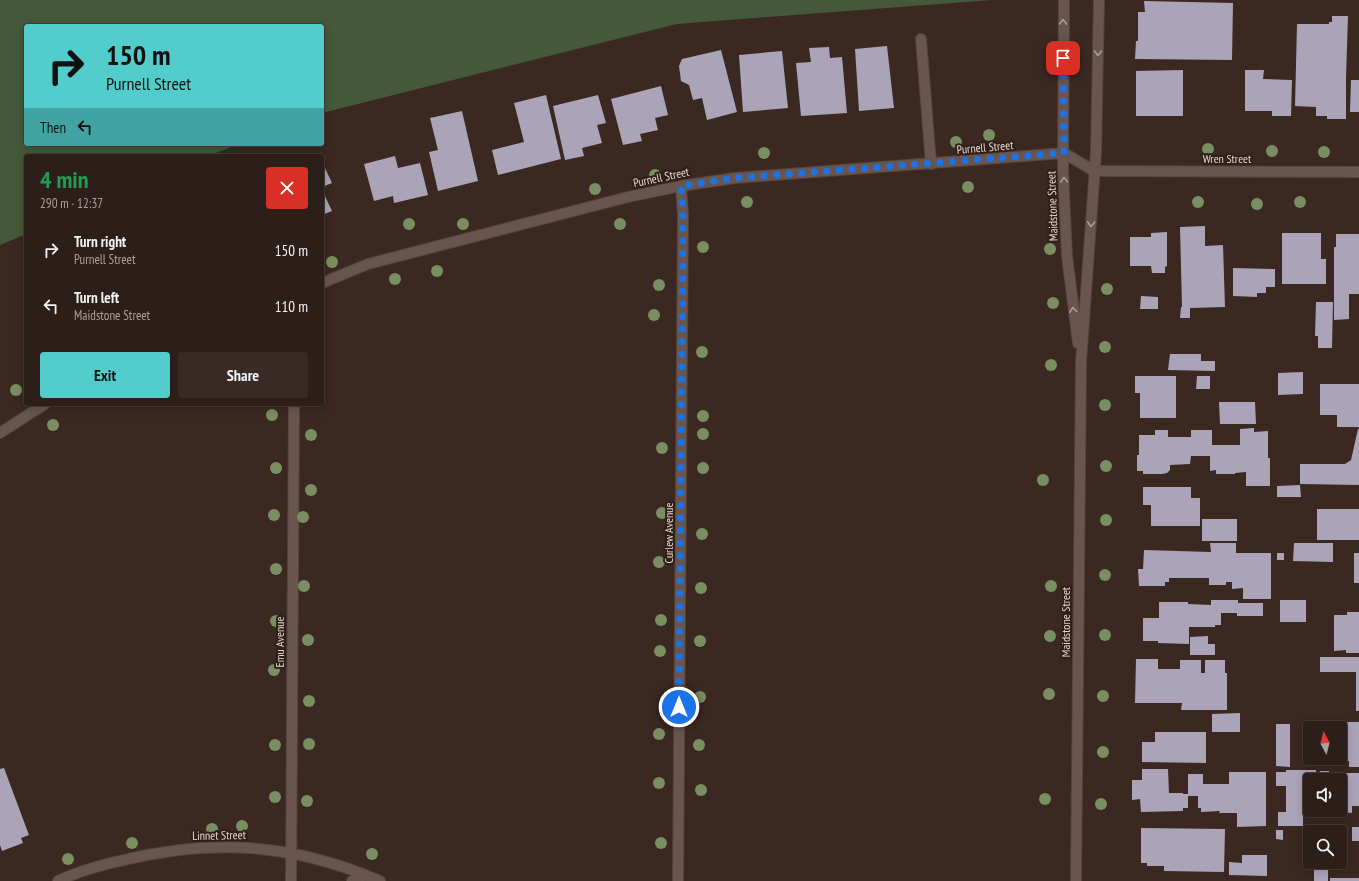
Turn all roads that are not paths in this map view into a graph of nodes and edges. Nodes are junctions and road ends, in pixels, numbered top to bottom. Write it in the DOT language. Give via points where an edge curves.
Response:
graph roads {
  1 [pos="1064,0"];
  2 [pos="1099,0"];
  3 [pos="921,39"];
  4 [pos="1064,153"];
  5 [pos="931,164"];
  6 [pos="1094,171"];
  7 [pos="1359,172"];
  8 [pos="681,186"];
  9 [pos="324,282"];
  10 [pos="1081,362"];
  11 [pos="42,406"];
  12 [pos="294,406"];
  13 [pos="0,433"];
  14 [pos="291,853"];
  15 [pos="366,875"];
  16 [pos="58,881"];
  17 [pos="291,881"];
  18 [pos="352,881"];
  19 [pos="380,881"];
  20 [pos="678,881"];
  21 [pos="1076,881"];
  4 -- 1 [label="street, Maidstone Street, one-way"];
  2 -- 6 [label="street, Maidstone Street, one-way"];
  3 -- 5 [label="street"];
  4 -- 5 [label="street, Purnell Street"];
  4 -- 6 [label="street"];
  10 -- 4 [label="street, Maidstone Street, one-way" via="1067,256"];
  5 -- 8 [label="street, Purnell Street" via="735,178"];
  6 -- 7 [label="street, Wren Street"];
  6 -- 10 [label="street, Maidstone Street, one-way"];
  8 -- 9 [label="street, Purnell Street" via="368,264"];
  8 -- 20 [label="street, Curlew Avenue" via="683,215"];
  10 -- 21 [label="street, Maidstone Street"];
  11 -- 13 [label="street"];
  12 -- 14 [label="street, Emu Avenue"];
  14 -- 15 [label="street, Linnet Street"];
  14 -- 16 [label="street, Linnet Street" via="248,847 182,849 106,864"];
  14 -- 17 [label="street, Emu Avenue"];
  15 -- 18 [label="street"];
  15 -- 19 [label="street, Linnet Street"];
}
